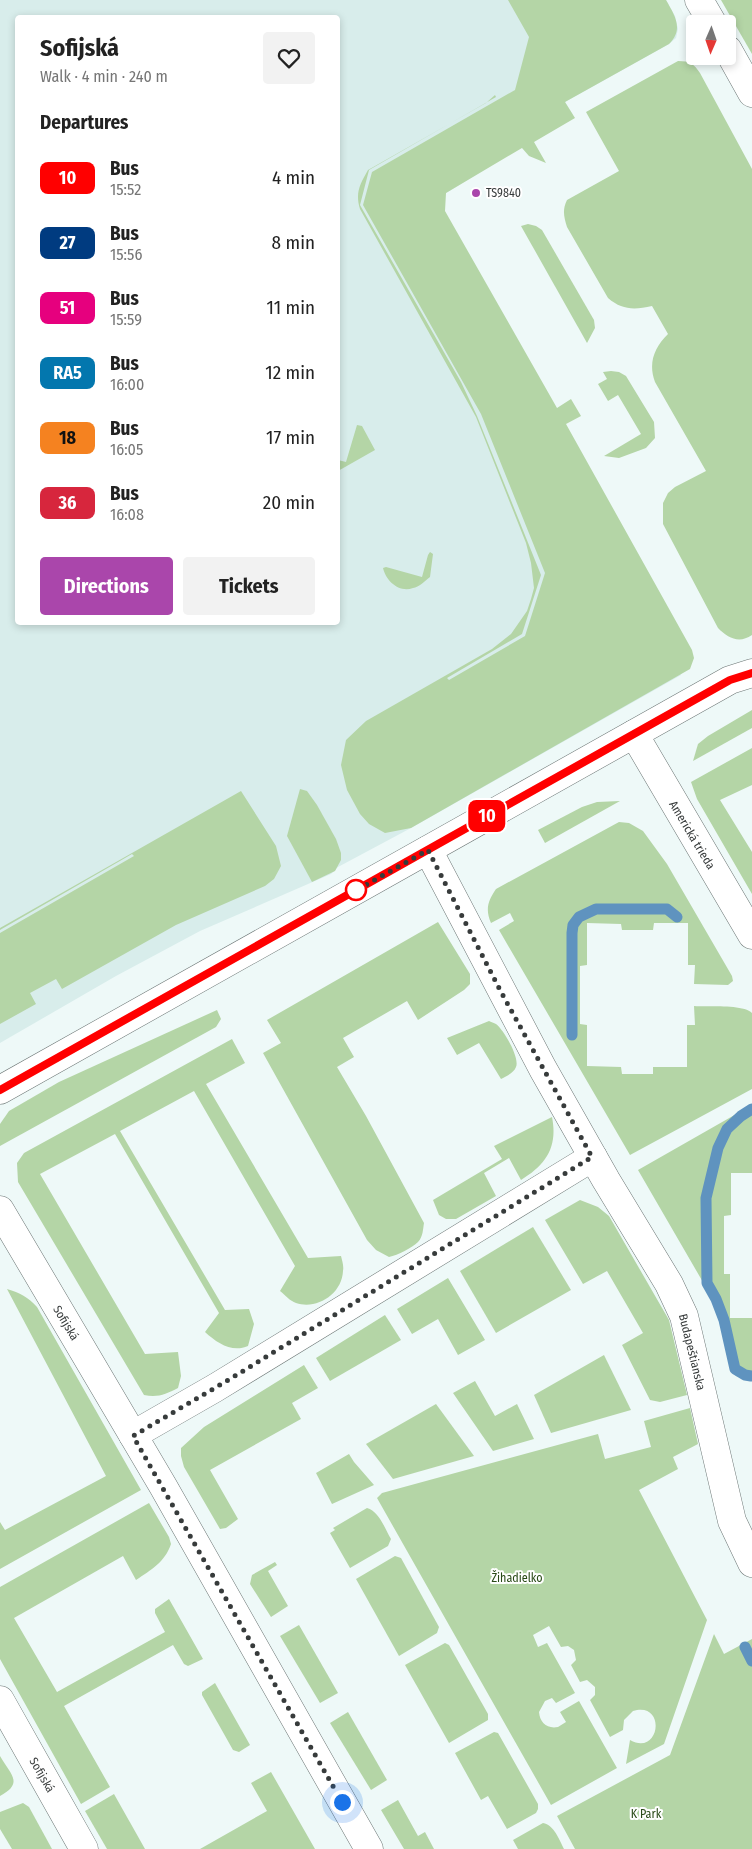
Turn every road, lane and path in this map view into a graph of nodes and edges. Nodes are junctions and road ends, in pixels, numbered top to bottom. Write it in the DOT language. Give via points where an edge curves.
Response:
graph roads {
  1 [pos="699,0"];
  2 [pos="707,15"];
  3 [pos="736,64"];
  4 [pos="752,93"];
  5 [pos="752,660"];
  6 [pos="741,677"];
  7 [pos="634,734"];
  8 [pos="428,850"];
  9 [pos="752,935"];
  10 [pos="0,1090"];
  11 [pos="592,1157"];
  12 [pos="0,1210"];
  13 [pos="133,1436"];
  14 [pos="752,1563"];
  15 [pos="0,1700"];
  16 [pos="84,1849"];
  17 [pos="369,1849"];
  1 -- 2 [label="street"];
  3 -- 4 [label="street"];
  5 -- 6 [label="street"];
  6 -- 7 [label="street"];
  7 -- 8 [label="street"];
  7 -- 9 [label="street, Americká trieda"];
  8 -- 10 [label="street"];
  8 -- 11 [label="street, Budapeštianska"];
  11 -- 13 [label="street"];
  11 -- 14 [label="street, Budapeštianska" via="669,1284 684,1316 732,1521"];
  12 -- 13 [label="street, Sofijská"];
  13 -- 17 [label="street, Sofijská"];
  15 -- 16 [label="street, Sofijská"];
}
